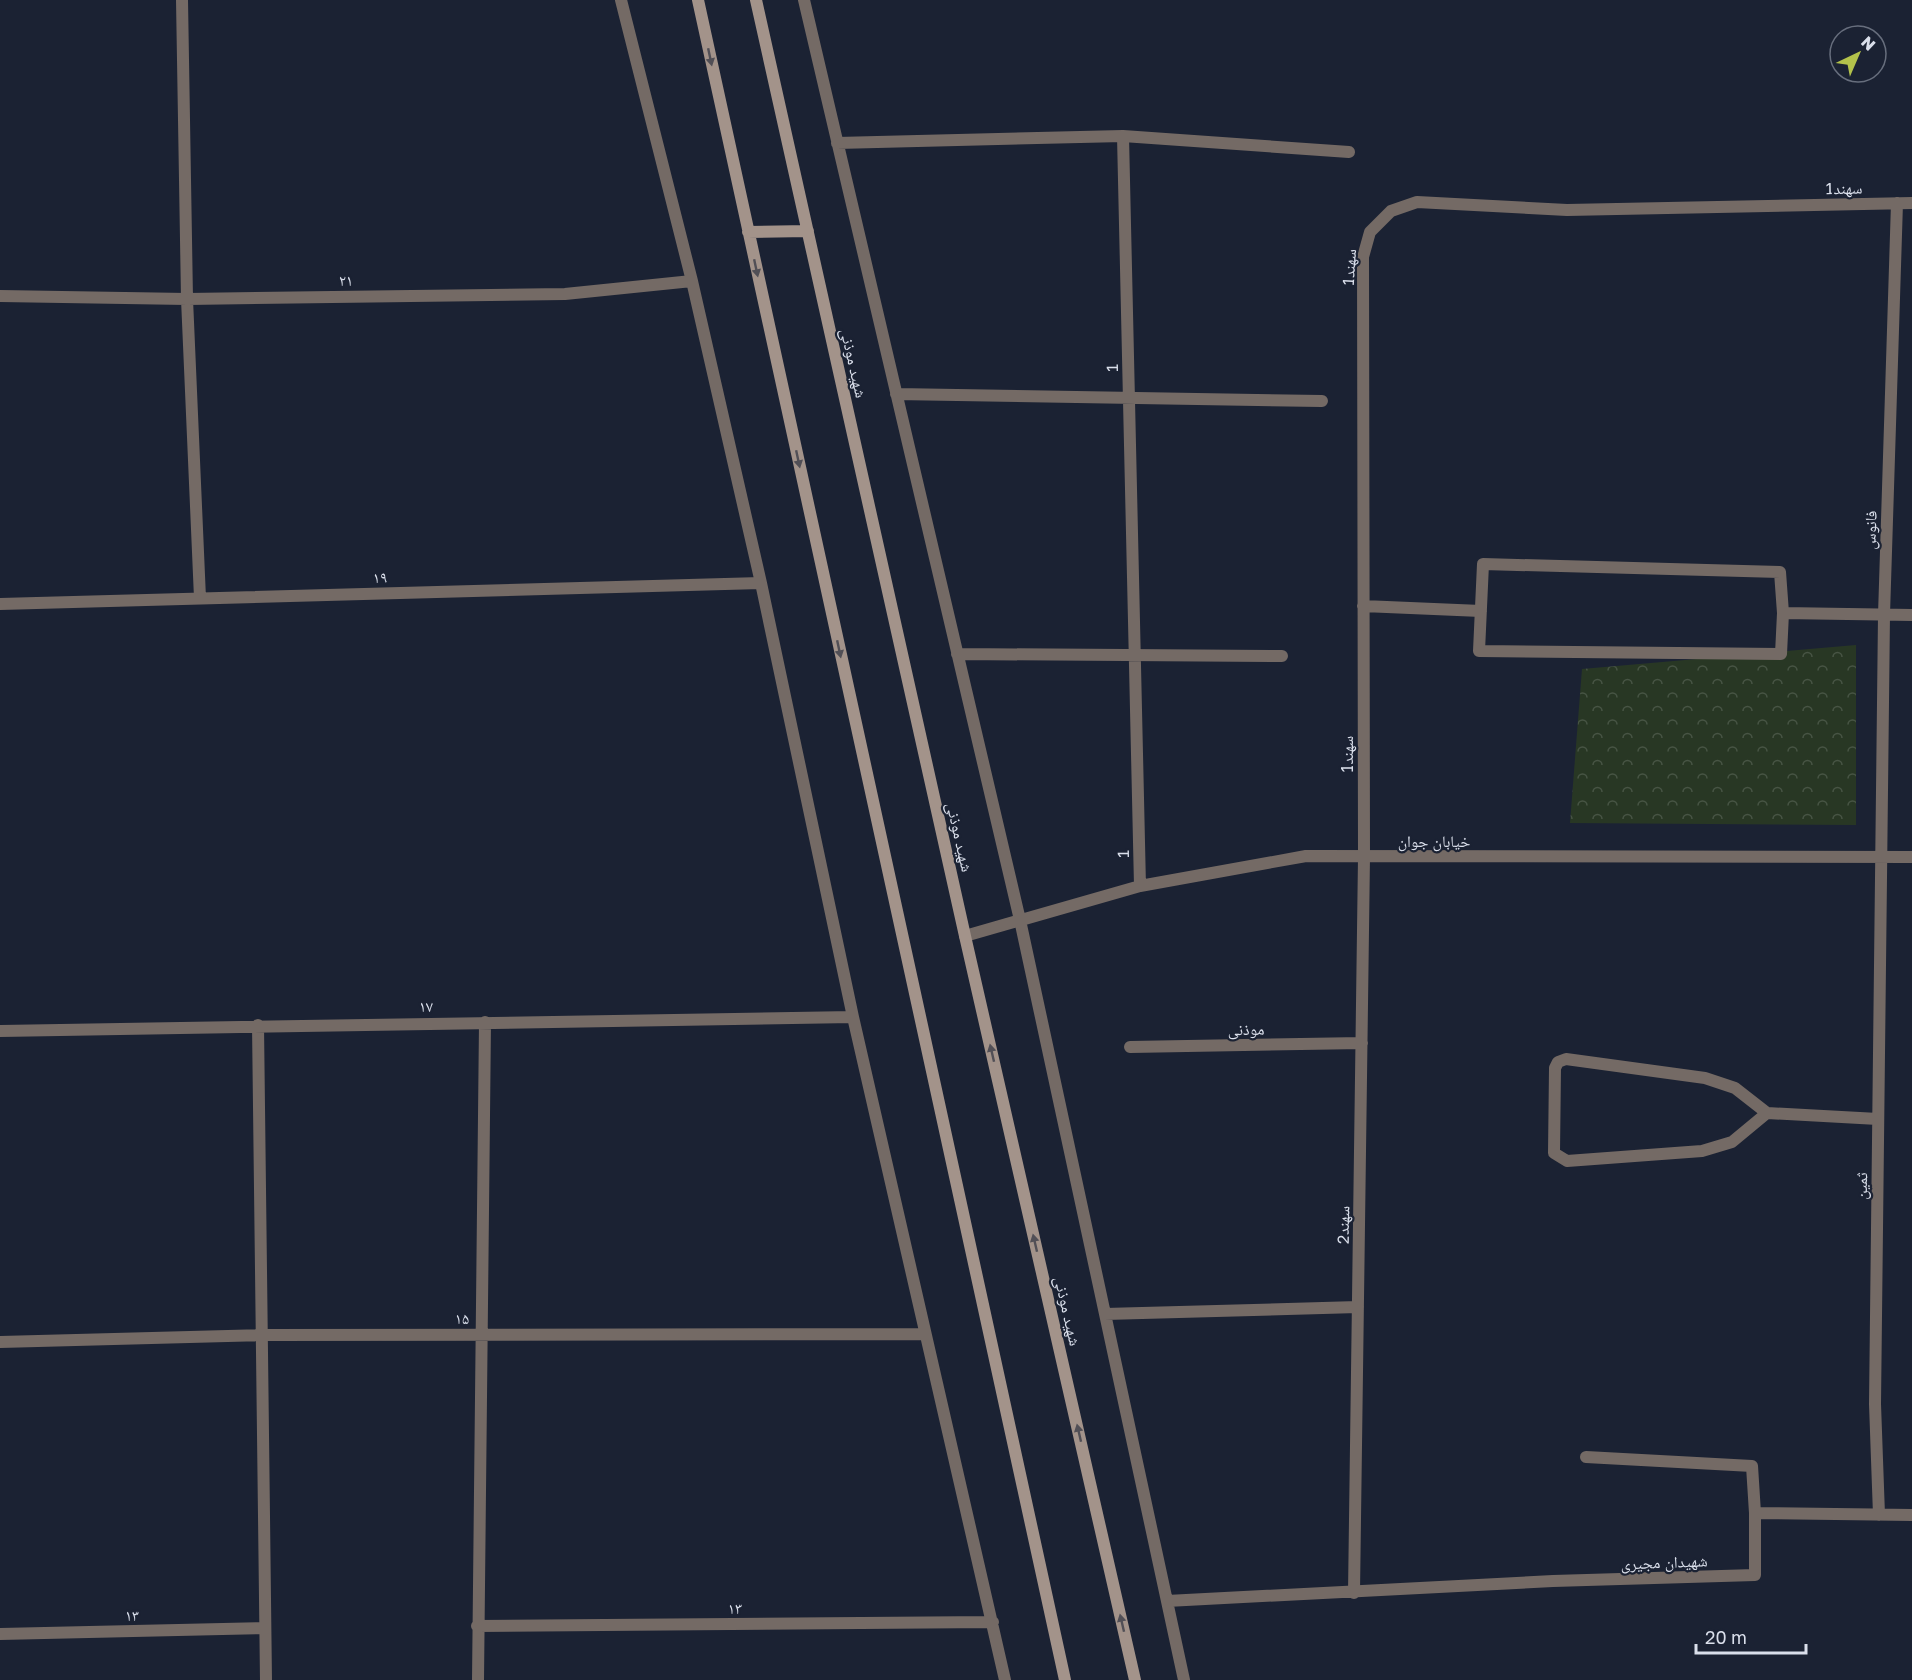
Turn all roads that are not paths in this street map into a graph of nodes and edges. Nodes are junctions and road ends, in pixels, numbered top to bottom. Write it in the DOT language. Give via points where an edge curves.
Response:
graph roads {
  1 [pos="182,0"];
  2 [pos="621,0"];
  3 [pos="698,0"];
  4 [pos="756,0"];
  5 [pos="804,0"];
  6 [pos="1123,136"];
  7 [pos="837,143"];
  8 [pos="1349,152"];
  9 [pos="1897,203"];
  10 [pos="1912,203"];
  11 [pos="808,231"];
  12 [pos="748,232"];
  13 [pos="692,280"];
  14 [pos="0,296"];
  15 [pos="187,299"];
  16 [pos="896,394"];
  17 [pos="1130,398"];
  18 [pos="1322,401"];
  19 [pos="761,583"];
  20 [pos="200,598"];
  21 [pos="0,604"];
  22 [pos="1363,606"];
  23 [pos="1481,610"];
  24 [pos="1783,613"];
  25 [pos="1884,615"];
  26 [pos="1912,615"];
  27 [pos="957,654"];
  28 [pos="1282,656"];
  29 [pos="1135,657"];
  30 [pos="1364,857"];
  31 [pos="1882,857"];
  32 [pos="1912,857"];
  33 [pos="1140,886"];
  34 [pos="1020,920"];
  35 [pos="965,936"];
  36 [pos="853,1017"];
  37 [pos="484,1022"];
  38 [pos="258,1025"];
  39 [pos="0,1031"];
  40 [pos="1362,1043"];
  41 [pos="1130,1047"];
  42 [pos="1767,1113"];
  43 [pos="1878,1119"];
  44 [pos="1358,1307"];
  45 [pos="1105,1314"];
  46 [pos="924,1334"];
  47 [pos="262,1335"];
  48 [pos="481,1335"];
  49 [pos="0,1342"];
  50 [pos="1586,1457"];
  51 [pos="1755,1513"];
  52 [pos="1879,1515"];
  53 [pos="1912,1515"];
  54 [pos="1354,1593"];
  55 [pos="1167,1601"];
  56 [pos="993,1622"];
  57 [pos="477,1626"];
  58 [pos="265,1628"];
  59 [pos="0,1634"];
  60 [pos="266,1680"];
  61 [pos="478,1680"];
  62 [pos="1005,1680"];
  63 [pos="1065,1680"];
  64 [pos="1135,1680"];
  65 [pos="1184,1680"];
  1 -- 15 [label="street"];
  2 -- 13 [label="street"];
  3 -- 12 [label="main road, one-way"];
  4 -- 11 [label="main road, شهید موذنی"];
  5 -- 7 [label="street"];
  6 -- 7 [label="street"];
  6 -- 8 [label="street"];
  6 -- 17 [label="street, 1"];
  7 -- 16 [label="street"];
  9 -- 10 [label="street, 1سهند"];
  9 -- 22 [label="street, 1سهند" via="1568,210 1417,202 1391,211 1370,232 1363,256"];
  9 -- 25 [label="street, فانوس"];
  11 -- 12 [label="main road"];
  11 -- 35 [label="main road, شهید موذنی"];
  12 -- 63 [label="main road, one-way"];
  13 -- 15 [label="street, ۲۱" via="565,294"];
  13 -- 19 [label="street"];
  14 -- 15 [label="street, ۲۱"];
  15 -- 20 [label="street"];
  16 -- 17 [label="street"];
  16 -- 27 [label="street"];
  17 -- 18 [label="street"];
  17 -- 29 [label="street, 1"];
  19 -- 20 [label="street, ۱۹"];
  19 -- 36 [label="street"];
  20 -- 21 [label="street, ۱۹"];
  22 -- 23 [label="street"];
  22 -- 30 [label="street, 1سهند"];
  23 -- 24 [label="street" via="1479,651 1781,654"];
  23 -- 24 [label="street" via="1483,564 1780,572"];
  24 -- 25 [label="street"];
  25 -- 26 [label="street"];
  25 -- 31 [label="street, فانوس"];
  27 -- 29 [label="street"];
  27 -- 34 [label="street"];
  28 -- 29 [label="street"];
  29 -- 33 [label="street, 1"];
  30 -- 31 [label="street, خیابان جوان"];
  30 -- 33 [label="street, خیابان جوان" via="1306,856"];
  30 -- 40 [label="street, 2سهند"];
  31 -- 32 [label="street, خیابان جوان"];
  31 -- 43 [label="street, ثمین"];
  33 -- 34 [label="street, خیابان جوان"];
  34 -- 35 [label="street, خیابان جوان"];
  34 -- 45 [label="street"];
  64 -- 35 [label="main road, شهید موذنی, one-way"];
  36 -- 37 [label="street, ۱۷"];
  36 -- 46 [label="street"];
  37 -- 38 [label="street, ۱۷"];
  37 -- 48 [label="street"];
  38 -- 39 [label="street, ۱۷"];
  38 -- 47 [label="street"];
  40 -- 41 [label="street, موذنی"];
  40 -- 44 [label="street, 2سهند"];
  42 -- 42 [label="street" via="1735,1088 1705,1078 1566,1059 1555,1068 1554,1153 1567,1161 1702,1151 1732,1142"];
  42 -- 43 [label="street"];
  43 -- 52 [label="street, ثمین" via="1875,1404"];
  44 -- 45 [label="street"];
  44 -- 54 [label="street, 2سهند"];
  45 -- 55 [label="street"];
  46 -- 48 [label="street, ۱۵"];
  46 -- 56 [label="street"];
  47 -- 48 [label="street, ۱۵"];
  47 -- 49 [label="street, ۱۵"];
  47 -- 58 [label="street"];
  48 -- 57 [label="street"];
  50 -- 51 [label="street" via="1752,1466"];
  51 -- 52 [label="street"];
  51 -- 54 [label="street, شهیدان مجیری" via="1755,1575 1553,1581"];
  52 -- 53 [label="street"];
  54 -- 55 [label="street"];
  55 -- 65 [label="street"];
  56 -- 57 [label="street, ۱۳"];
  56 -- 62 [label="street"];
  57 -- 61 [label="street"];
  58 -- 59 [label="street, ۱۳"];
  58 -- 60 [label="street"];
}
